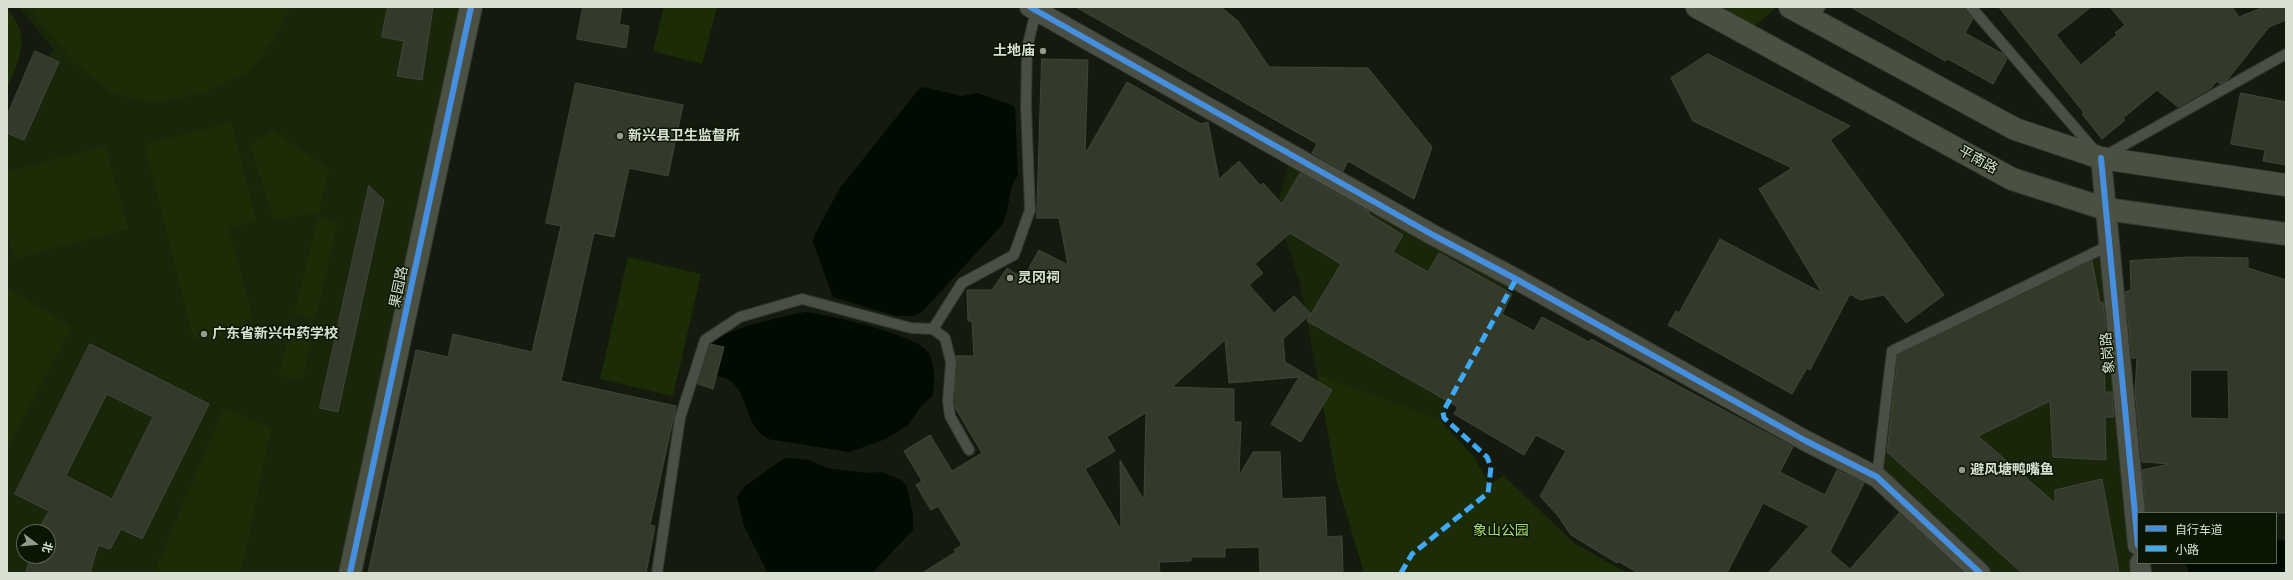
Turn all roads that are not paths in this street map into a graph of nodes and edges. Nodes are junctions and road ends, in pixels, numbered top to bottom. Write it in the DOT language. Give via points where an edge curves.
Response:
graph roads {
  1 [pos="471,7"];
  2 [pos="1697,7"];
  3 [pos="1790,7"];
  4 [pos="1971,7"];
  5 [pos="1033,9"];
  6 [pos="1814,12"];
  7 [pos="2286,54"];
  8 [pos="2101,158"];
  9 [pos="2286,185"];
  10 [pos="2106,209"];
  11 [pos="2286,234"];
  12 [pos="2110,245"];
  13 [pos="933,329"];
  14 [pos="969,450"];
  15 [pos="1877,477"];
  16 [pos="2137,534"];
  17 [pos="350,573"];
  18 [pos="657,573"];
  19 [pos="1980,573"];
  1 -- 17 [label="main road, 果园路"];
  2 -- 10 [label="main road, 平南路" via="2012,179"];
  3 -- 6 [label="main road"];
  4 -- 8 [label="lane"];
  5 -- 13 [label="lane" via="1027,48 1026,106 1030,210 1014,255 962,283"];
  5 -- 15 [label="street" via="1433,235"];
  6 -- 8 [label="main road" via="2015,129"];
  7 -- 8 [label="lane"];
  8 -- 9 [label="main road"];
  8 -- 10 [label="street, 象岗路"];
  10 -- 11 [label="main road, 平南路"];
  10 -- 12 [label="street, 象岗路"];
  12 -- 15 [label="lane" via="1892,351"];
  12 -- 16 [label="street, 象岗路"];
  13 -- 14 [label="lane" via="945,338 951,362 948,402 950,416"];
  13 -- 18 [label="lane" via="911,328 802,299 740,317 705,340 680,418"];
  15 -- 19 [label="street"];
}
